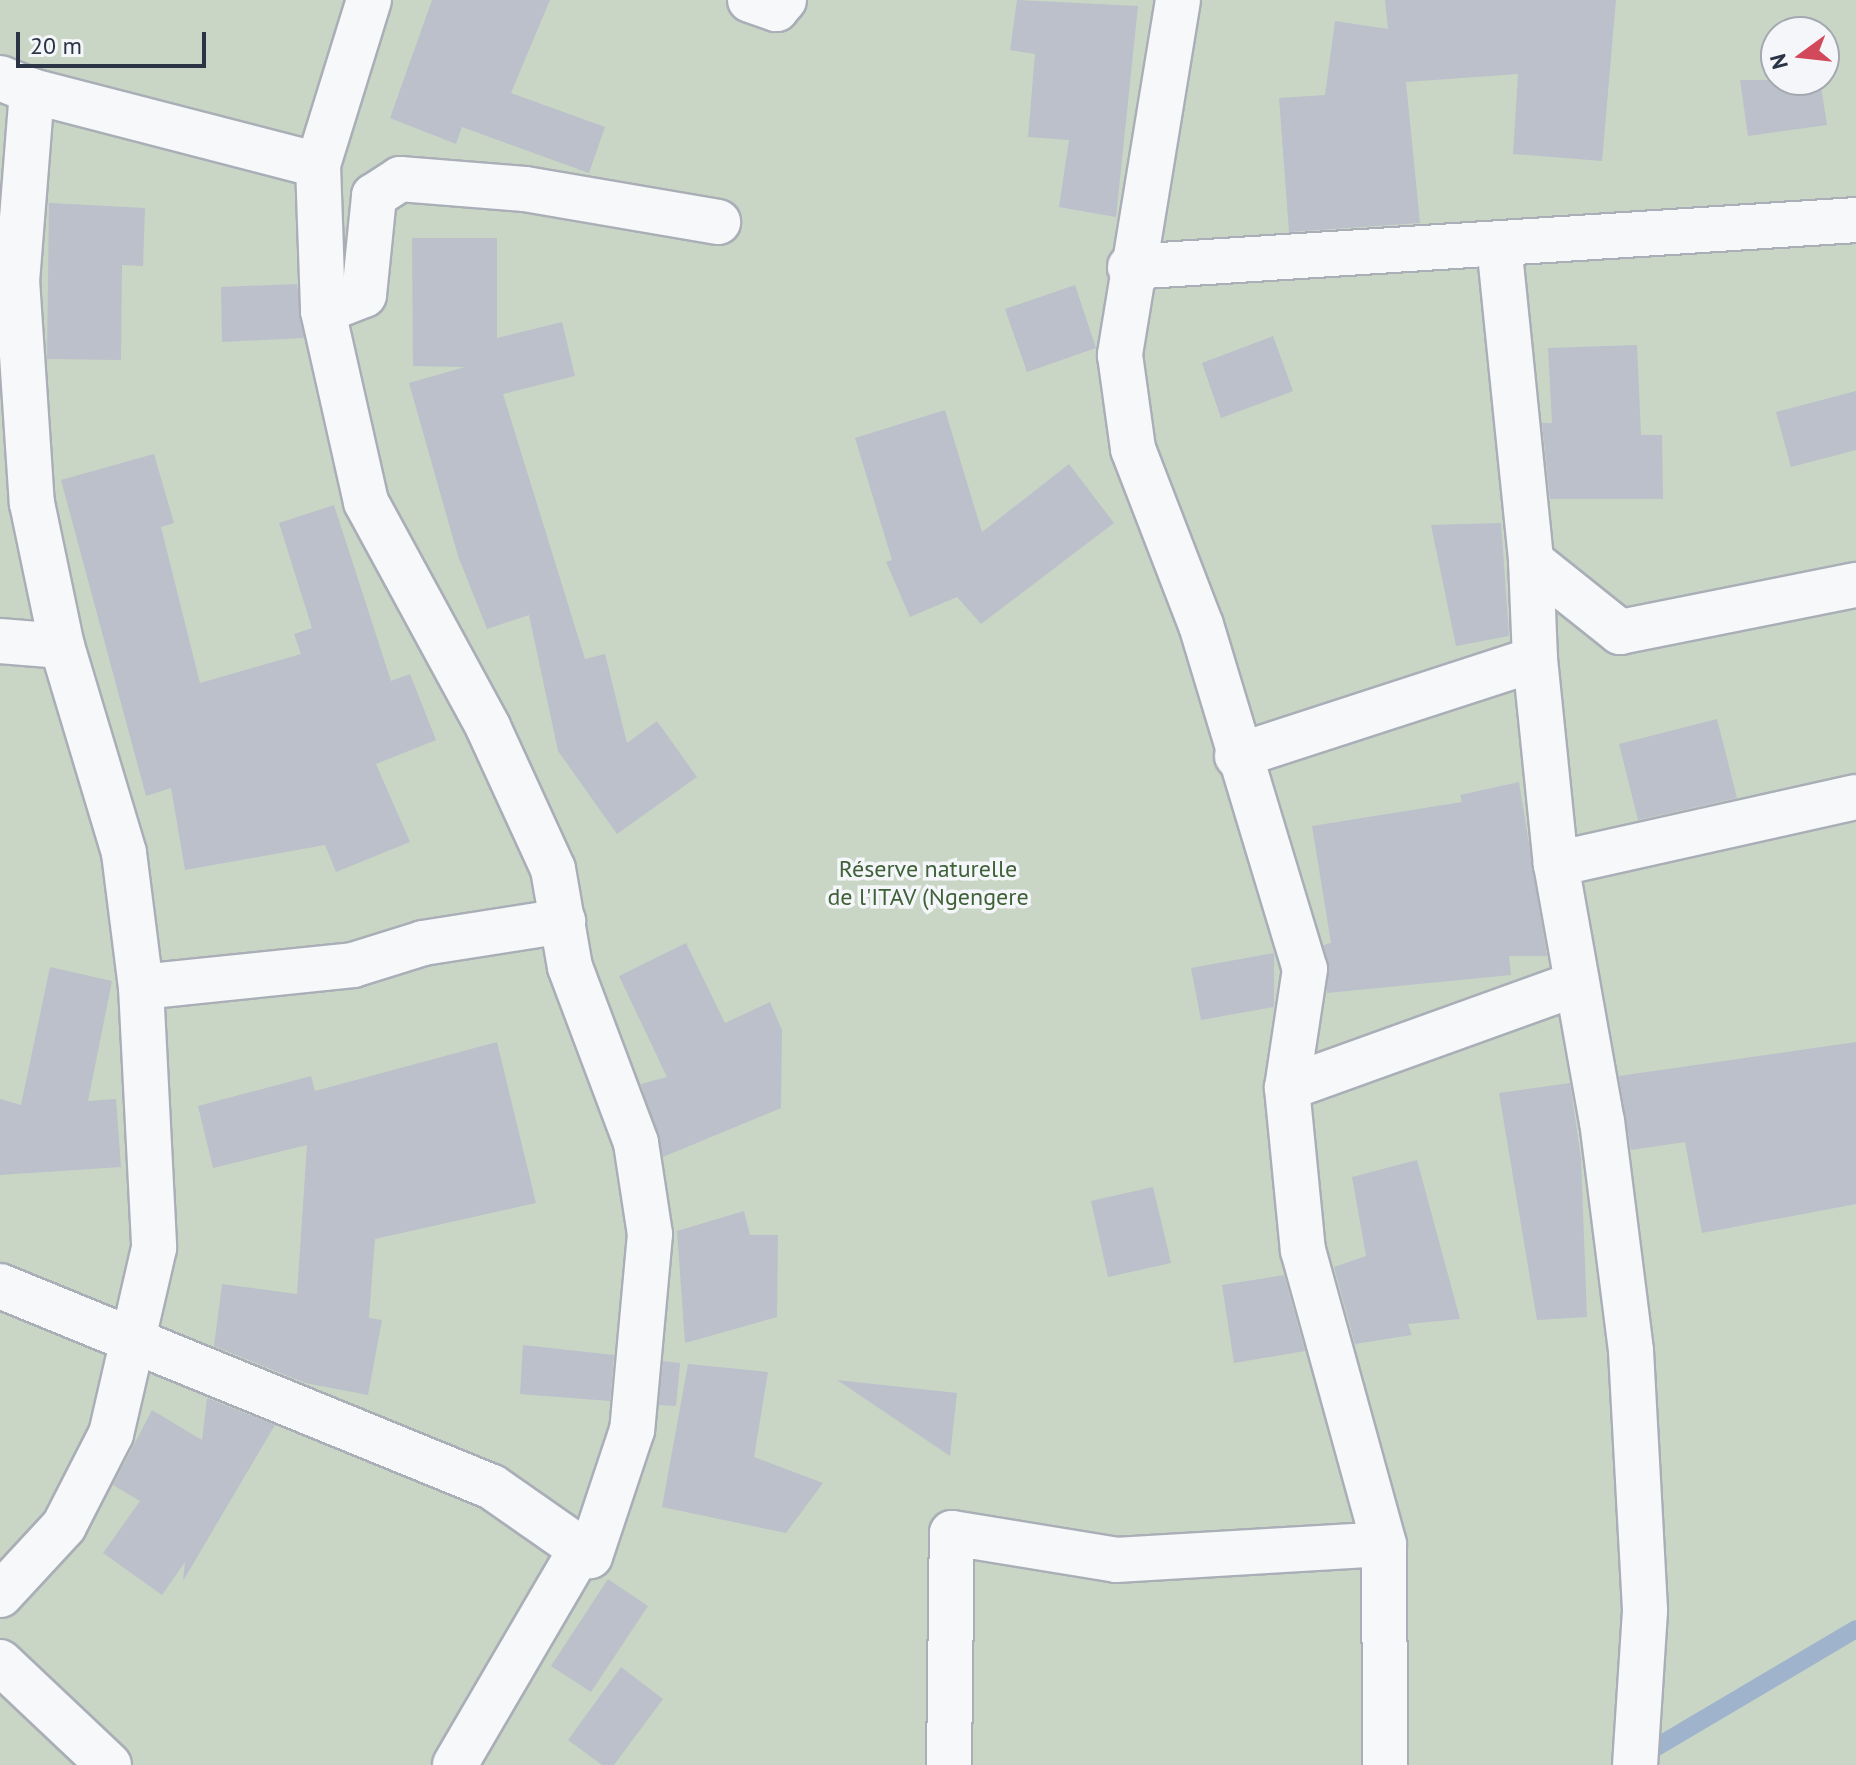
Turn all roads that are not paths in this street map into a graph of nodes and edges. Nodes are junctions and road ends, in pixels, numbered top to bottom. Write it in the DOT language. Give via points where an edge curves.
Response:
graph roads {
  1 [pos="369,0"];
  2 [pos="750,0"];
  3 [pos="784,0"];
  4 [pos="1178,0"];
  5 [pos="16,84"];
  6 [pos="318,165"];
  7 [pos="1856,220"];
  8 [pos="718,222"];
  9 [pos="1499,244"];
  10 [pos="1130,267"];
  11 [pos="323,311"];
  12 [pos="1531,561"];
  13 [pos="1856,585"];
  14 [pos="0,641"];
  15 [pos="62,646"];
  16 [pos="1535,659"];
  17 [pos="1237,756"];
  18 [pos="1856,797"];
  19 [pos="1556,864"];
  20 [pos="563,921"];
  21 [pos="1576,984"];
  22 [pos="141,987"];
  23 [pos="1287,1088"];
  24 [pos="0,1286"];
  25 [pos="133,1341"];
  26 [pos="1384,1544"];
  27 [pos="581,1549"];
  28 [pos="0,1595"];
  29 [pos="0,1662"];
  30 [pos="109,1765"];
  31 [pos="455,1765"];
  32 [pos="949,1765"];
  33 [pos="1385,1765"];
  34 [pos="1635,1765"];
  1 -- 6 [label="street"];
  2 -- 3 [label="street" via="776,9"];
  4 -- 10 [label="street"];
  5 -- 6 [label="street"];
  5 -- 15 [label="street" via="17,280 32,503"];
  6 -- 11 [label="street"];
  7 -- 9 [label="street"];
  8 -- 11 [label="street" via="525,189 400,179 374,196 364,295"];
  9 -- 10 [label="street"];
  9 -- 12 [label="street"];
  10 -- 17 [label="street" via="1120,355 1133,449 1201,625"];
  11 -- 20 [label="street" via="366,502 488,727 553,869"];
  12 -- 13 [label="street" via="1620,632"];
  12 -- 16 [label="street"];
  14 -- 15 [label="street"];
  15 -- 22 [label="street" via="124,853"];
  16 -- 17 [label="street"];
  16 -- 19 [label="street"];
  17 -- 23 [label="street" via="1305,969"];
  18 -- 19 [label="street"];
  19 -- 21 [label="street"];
  20 -- 22 [label="street" via="423,943 353,965"];
  20 -- 27 [label="street" via="570,967 636,1143 650,1234 632,1430 590,1556"];
  21 -- 23 [label="street"];
  21 -- 34 [label="street" via="1631,1351 1645,1611"];
  22 -- 25 [label="street" via="154,1248"];
  23 -- 26 [label="street" via="1303,1250"];
  24 -- 25 [label="street"];
  25 -- 27 [label="street" via="492,1487"];
  25 -- 28 [label="street" via="111,1434 64,1526"];
  26 -- 32 [label="street" via="1116,1560 952,1533"];
  26 -- 33 [label="street"];
  27 -- 31 [label="street"];
  29 -- 30 [label="street"];
}
